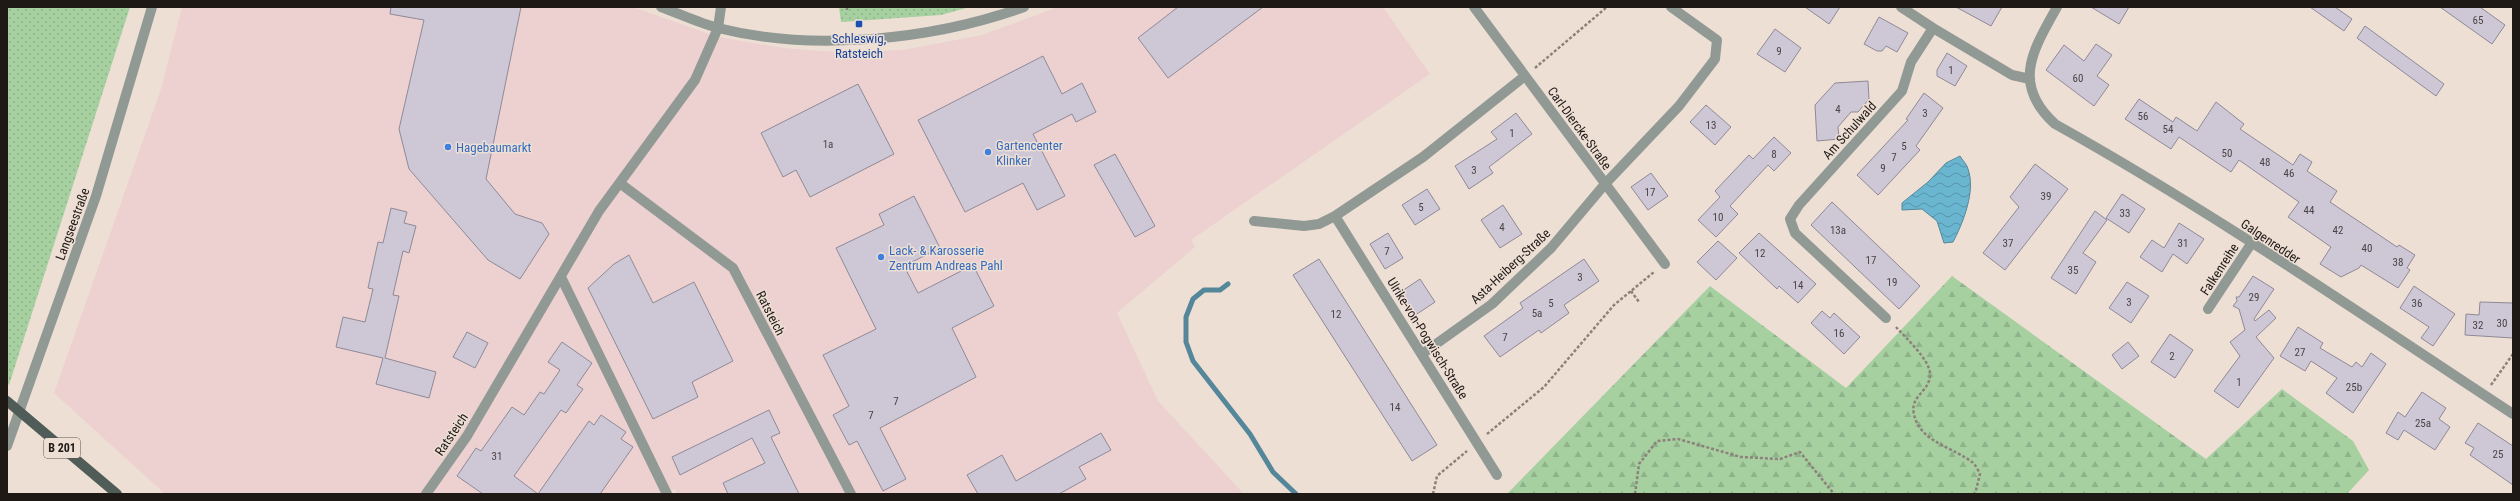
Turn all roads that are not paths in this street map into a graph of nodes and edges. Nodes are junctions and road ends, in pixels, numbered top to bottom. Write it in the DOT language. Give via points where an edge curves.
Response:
graph roads {
  1 [pos="152,7"];
  2 [pos="661,7"];
  3 [pos="721,7"];
  4 [pos="1024,7"];
  5 [pos="1474,7"];
  6 [pos="1671,7"];
  7 [pos="1901,7"];
  8 [pos="2057,7"];
  9 [pos="718,28"];
  10 [pos="1933,28"];
  11 [pos="1525,76"];
  12 [pos="2030,79"];
  13 [pos="621,184"];
  14 [pos="1605,184"];
  15 [pos="1335,216"];
  16 [pos="1254,221"];
  17 [pos="2250,244"];
  18 [pos="1665,264"];
  19 [pos="561,277"];
  20 [pos="2208,309"];
  21 [pos="1886,318"];
  22 [pos="1422,354"];
  23 [pos="7,401"];
  24 [pos="2513,414"];
  25 [pos="7,446"];
  26 [pos="1496,475"];
  27 [pos="117,494"];
  28 [pos="426,494"];
  29 [pos="667,494"];
  30 [pos="851,494"];
  1 -- 25 [label="street, Langseestraße" via="96,196"];
  2 -- 9 [label="street"];
  3 -- 9 [label="street, Ratsteich"];
  4 -- 9 [label="street" via="960,27 876,39 786,39"];
  5 -- 11 [label="street, Carl-Diercke-Straße"];
  6 -- 14 [label="street, Asta-Heiberg-Straße" via="1717,40 1715,59 1679,106"];
  7 -- 10 [label="street"];
  8 -- 12 [label="street" via="2034,48"];
  9 -- 13 [label="street, Ratsteich" via="695,80"];
  10 -- 12 [label="street" via="2012,74"];
  10 -- 21 [label="street, Am Schulwald" via="1912,62 1902,91 1790,219 1795,233"];
  11 -- 14 [label="street, Carl-Diercke-Straße"];
  11 -- 15 [label="street" via="1423,157"];
  12 -- 17 [label="street, Galgenredder" via="2038,104 2055,124 2206,212"];
  13 -- 19 [label="street, Ratsteich" via="599,211"];
  13 -- 30 [label="street, Ratsteich" via="733,268"];
  14 -- 18 [label="street, Carl-Diercke-Straße"];
  14 -- 22 [label="street, Asta-Heiberg-Straße" via="1551,248 1492,304"];
  15 -- 16 [label="street" via="1318,224 1304,226"];
  15 -- 22 [label="street, Ulrike-von-Pogwisch-Straße"];
  17 -- 20 [label="street, Falkenreihe"];
  17 -- 24 [label="street, Galgenredder"];
  19 -- 28 [label="street, Ratsteich" via="467,436"];
  19 -- 29 [label="street"];
  22 -- 26 [label="street, Ulrike-von-Pogwisch-Straße"];
  23 -- 27 [label="main road, B 201"];
}
